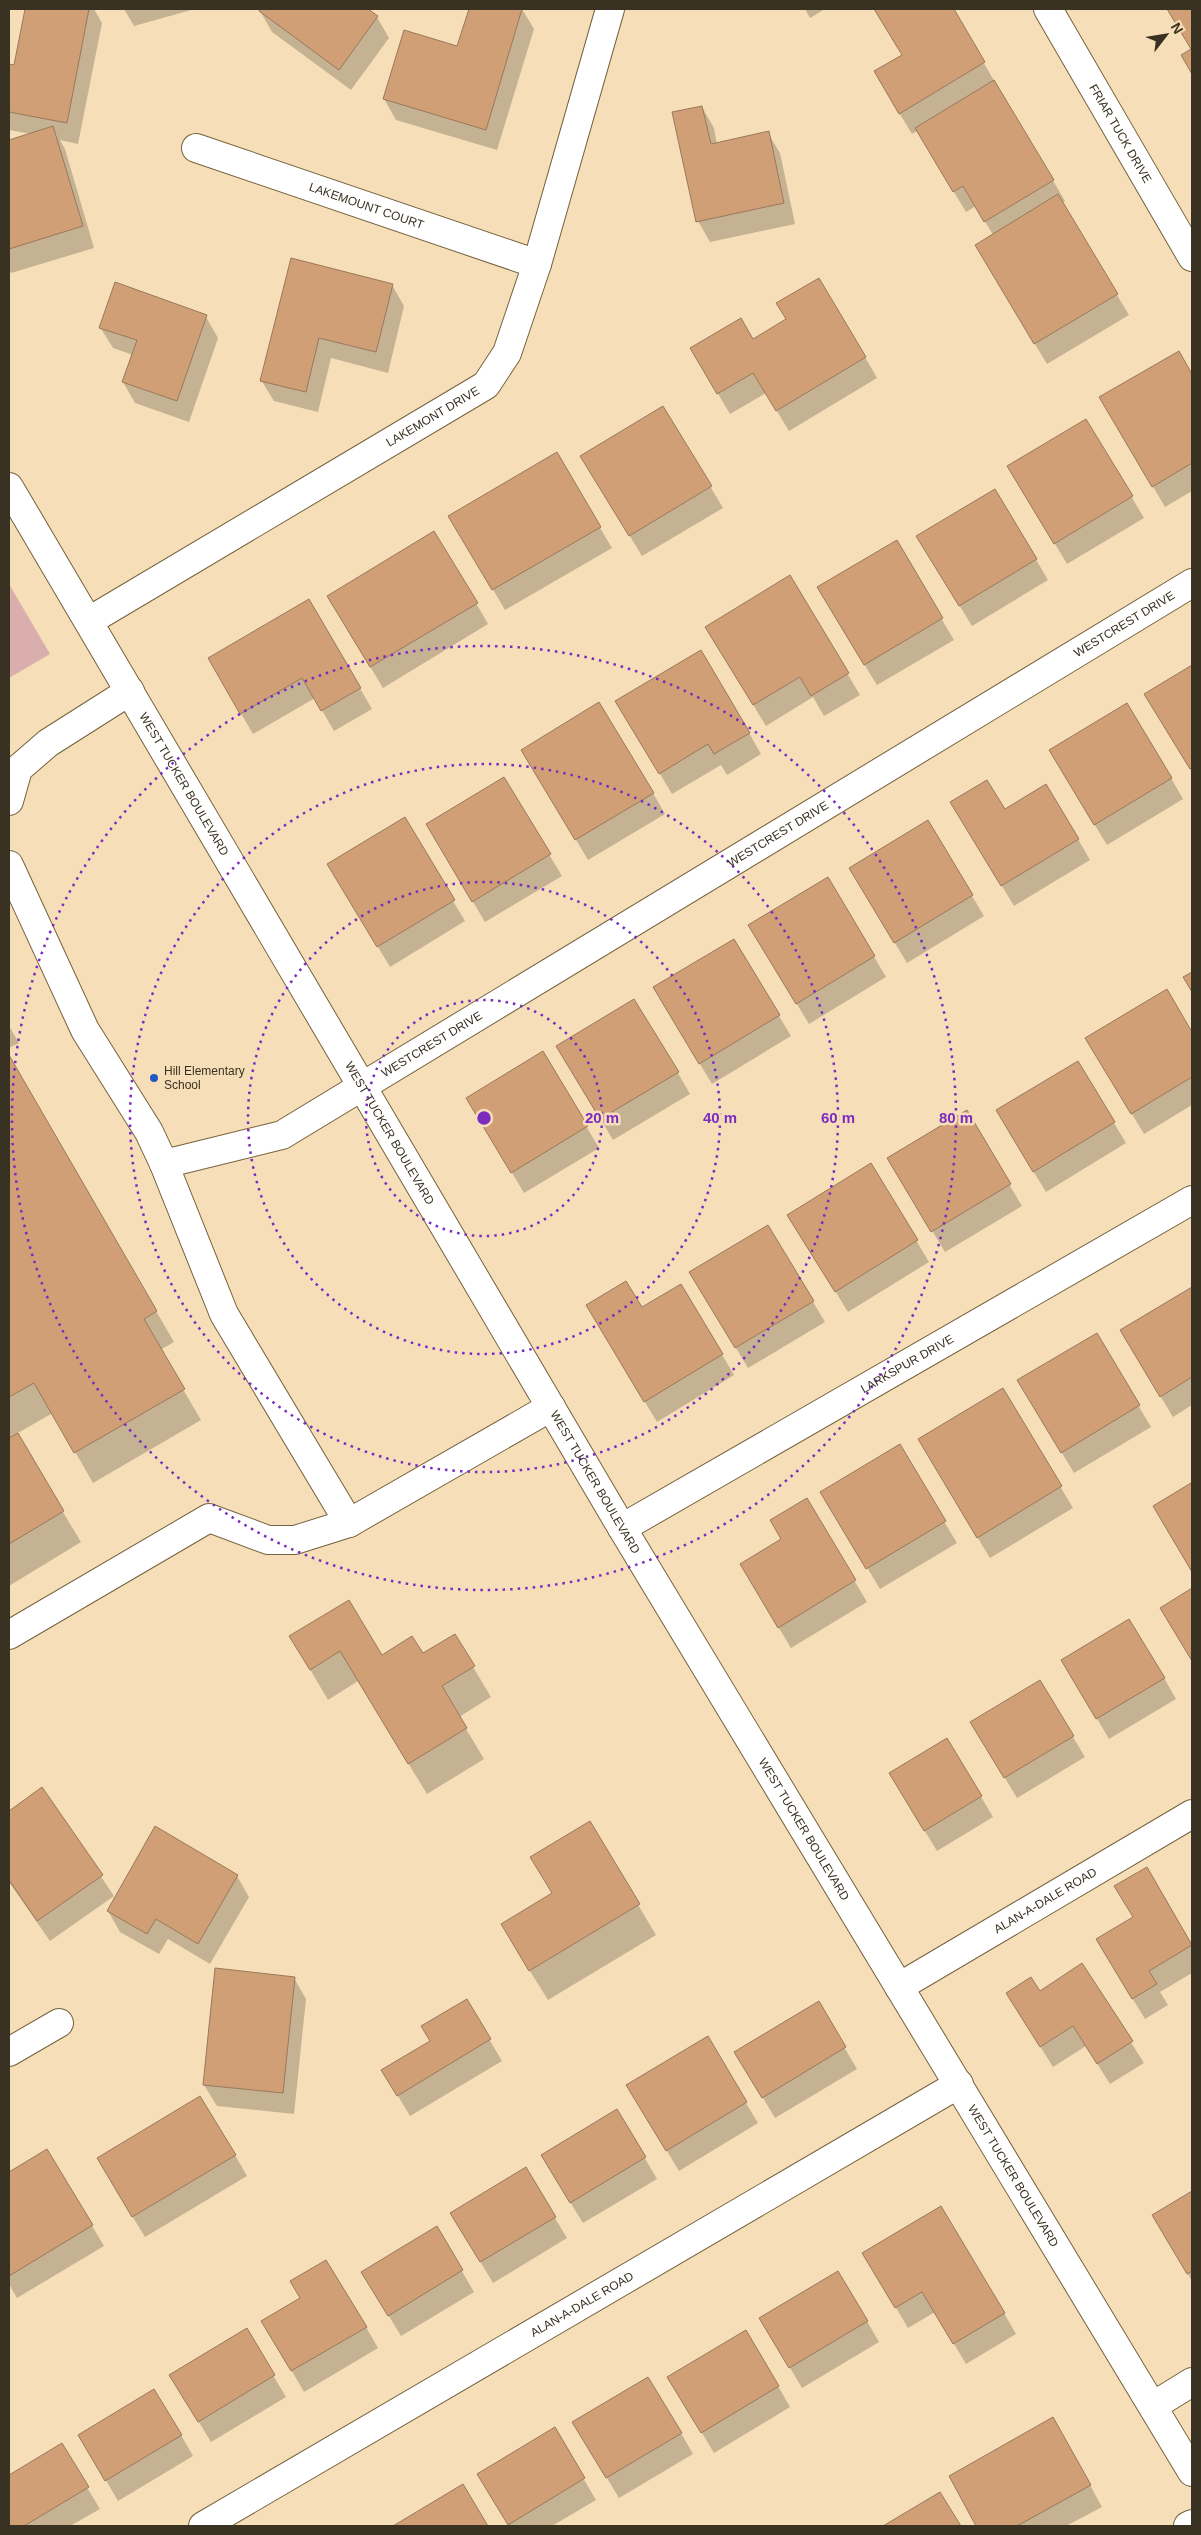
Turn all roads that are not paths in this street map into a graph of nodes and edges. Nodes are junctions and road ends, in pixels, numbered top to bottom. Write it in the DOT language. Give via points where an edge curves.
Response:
graph roads {
  1 [pos="610,9"];
  2 [pos="1048,9"];
  3 [pos="196,148"];
  4 [pos="1192,257"];
  5 [pos="537,264"];
  6 [pos="9,488"];
  7 [pos="1192,583"];
  8 [pos="89,621"];
  9 [pos="130,691"];
  10 [pos="9,801"];
  11 [pos="9,865"];
  12 [pos="362,1086"];
  13 [pos="164,1164"];
  14 [pos="1192,1200"];
  15 [pos="551,1407"];
  16 [pos="349,1523"];
  17 [pos="622,1528"];
  18 [pos="9,1634"];
  19 [pos="1192,1814"];
  20 [pos="899,1987"];
  21 [pos="59,2023"];
  22 [pos="9,2052"];
  23 [pos="959,2084"];
  24 [pos="1192,2382"];
  25 [pos="1153,2406"];
  26 [pos="1192,2472"];
  27 [pos="1192,2524"];
  28 [pos="203,2526"];
  29 [pos="1188,2526"];
  1 -- 5 [label="street, LAKEMONT DRIVE"];
  2 -- 4 [label="street, FRIAR TUCK DRIVE"];
  3 -- 5 [label="street, LAKEMOUNT COURT"];
  5 -- 8 [label="street, LAKEMONT DRIVE" via="506,353 486,385"];
  6 -- 8 [label="street, WEST TUCKER BOULEVARD"];
  7 -- 12 [label="street, WESTCREST DRIVE"];
  8 -- 9 [label="street, WEST TUCKER BOULEVARD"];
  9 -- 10 [label="street" via="48,743 18,769"];
  9 -- 12 [label="street, WEST TUCKER BOULEVARD"];
  11 -- 13 [label="street" via="85,1030 150,1132"];
  12 -- 13 [label="street, WESTCREST DRIVE" via="282,1135"];
  12 -- 15 [label="street, WEST TUCKER BOULEVARD"];
  13 -- 16 [label="street" via="224,1314"];
  14 -- 17 [label="street, LARKSPUR DRIVE"];
  15 -- 16 [label="street"];
  15 -- 17 [label="street, WEST TUCKER BOULEVARD"];
  16 -- 18 [label="street" via="295,1540 268,1540 209,1518"];
  17 -- 20 [label="street, WEST TUCKER BOULEVARD"];
  19 -- 20 [label="street, ALAN-A-DALE ROAD"];
  20 -- 23 [label="street, WEST TUCKER BOULEVARD"];
  21 -- 22 [label="street"];
  23 -- 25 [label="street, WEST TUCKER BOULEVARD"];
  23 -- 28 [label="street, ALAN-A-DALE ROAD"];
  24 -- 25 [label="street"];
  25 -- 26 [label="street, WEST TUCKER BOULEVARD"];
  27 -- 29 [label="street"];
}
